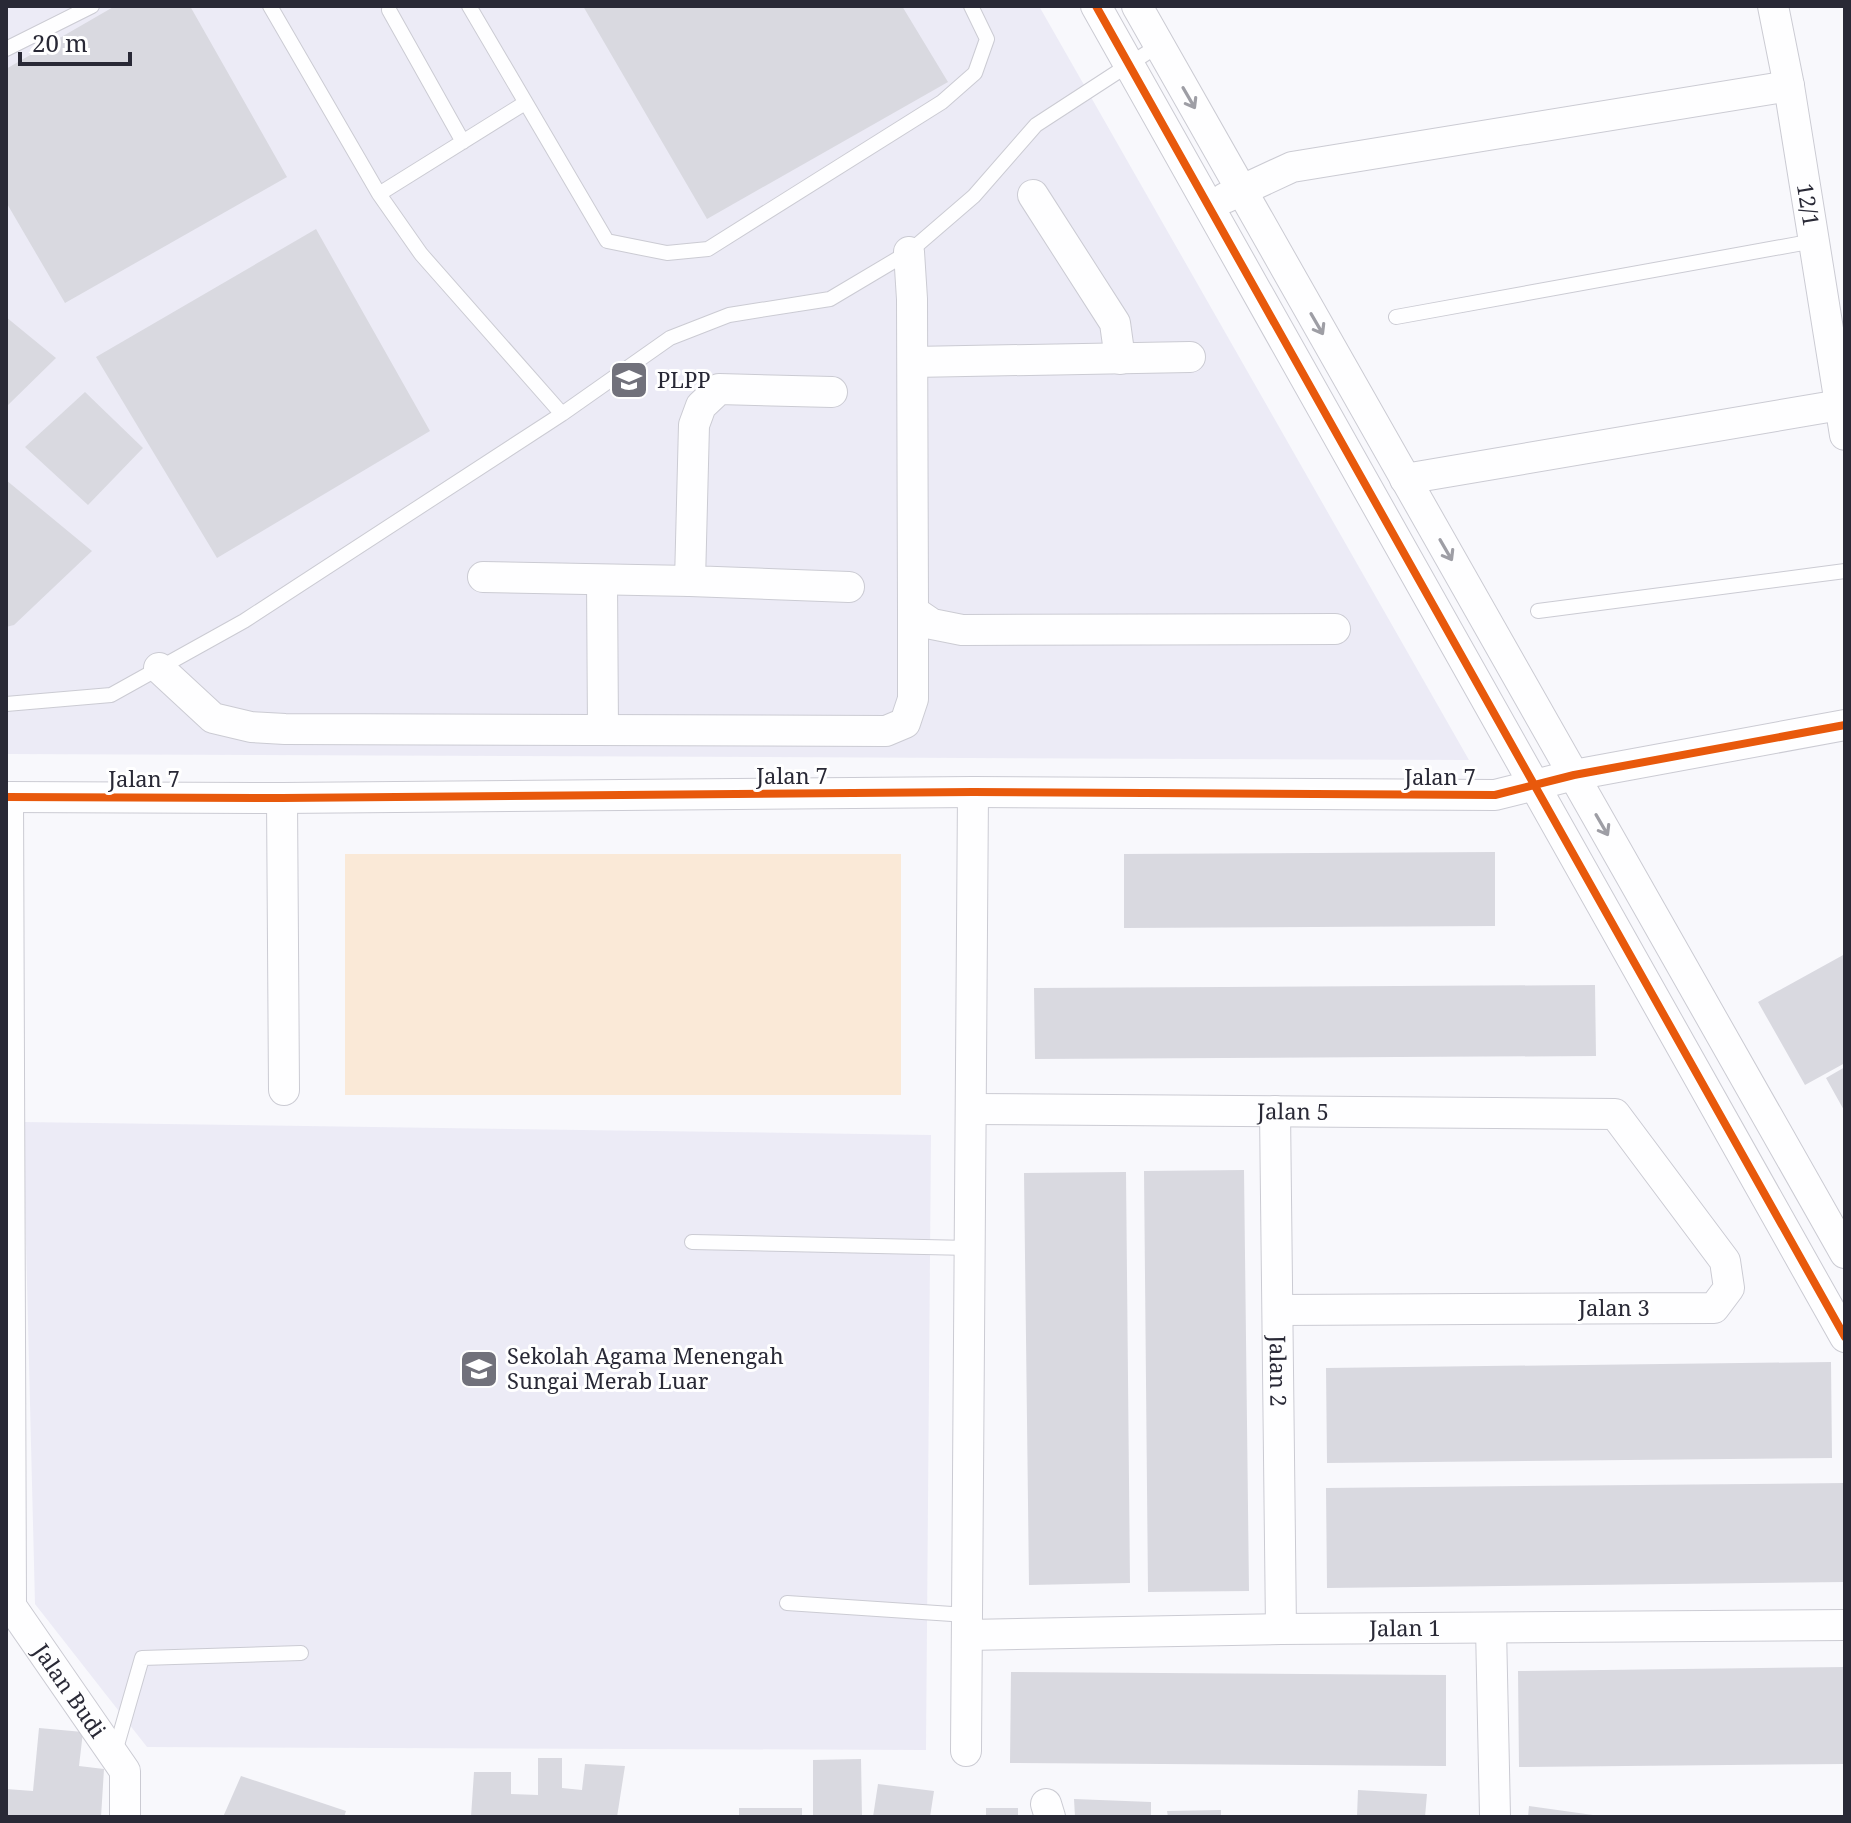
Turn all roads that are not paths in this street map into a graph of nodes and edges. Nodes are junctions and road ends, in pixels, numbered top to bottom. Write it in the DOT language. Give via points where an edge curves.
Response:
graph roads {
  1 [pos="92,6"];
  2 [pos="270,6"];
  3 [pos="469,6"];
  4 [pos="971,6"];
  5 [pos="1096,6"];
  6 [pos="1137,6"];
  7 [pos="1773,6"];
  8 [pos="389,10"];
  9 [pos="1159,45"];
  10 [pos="6,49"];
  11 [pos="1129,64"];
  12 [pos="1789,86"];
  13 [pos="525,103"];
  14 [pos="463,142"];
  15 [pos="1241,190"];
  16 [pos="379,194"];
  17 [pos="1033,195"];
  18 [pos="1208,206"];
  19 [pos="1814,241"];
  20 [pos="909,252"];
  21 [pos="1396,317"];
  22 [pos="1190,357"];
  23 [pos="1120,359"];
  24 [pos="913,362"];
  25 [pos="832,392"];
  26 [pos="562,414"];
  27 [pos="1843,420"];
  28 [pos="1405,479"];
  29 [pos="1845,571"];
  30 [pos="483,577"];
  31 [pos="602,580"];
  32 [pos="690,581"];
  33 [pos="849,587"];
  34 [pos="913,611"];
  35 [pos="1538,611"];
  36 [pos="1335,629"];
  37 [pos="159,668"];
  38 [pos="6,704"];
  39 [pos="1845,725"];
  40 [pos="603,730"];
  41 [pos="1574,775"];
  42 [pos="1534,786"];
  43 [pos="973,792"];
  44 [pos="7,797"];
  45 [pos="282,798"];
  46 [pos="8,1058"];
  47 [pos="284,1090"];
  48 [pos="971,1109"];
  49 [pos="1275,1111"];
  50 [pos="1615,1114"];
  51 [pos="692,1242"];
  52 [pos="970,1248"];
  53 [pos="1845,1253"];
  54 [pos="1278,1310"];
  55 [pos="1845,1337"];
  56 [pos="787,1603"];
  57 [pos="8,1606"];
  58 [pos="967,1625"];
  59 [pos="1845,1625"];
  60 [pos="1491,1628"];
  61 [pos="1281,1629"];
  62 [pos="301,1653"];
  63 [pos="966,1751"];
  64 [pos="119,1764"];
  65 [pos="1495,1816"];
  66 [pos="125,1817"];
  1 -- 10 [label="lane"];
  2 -- 16 [label="lane"];
  3 -- 13 [label="lane"];
  4 -- 13 [label="lane" via="987,39 975,73 942,102 708,249 667,253 607,241"];
  5 -- 11 [label="street"];
  6 -- 9 [label="street"];
  7 -- 12 [label="street, 12/1"];
  8 -- 14 [label="lane"];
  9 -- 11 [label="lane"];
  9 -- 15 [label="street, one-way"];
  11 -- 18 [label="street"];
  11 -- 20 [label="lane" via="1036,125 974,196"];
  12 -- 15 [label="street" via="1292,167"];
  12 -- 19 [label="street, 12/1"];
  13 -- 14 [label="lane"];
  14 -- 16 [label="lane"];
  15 -- 18 [label="street"];
  15 -- 28 [label="street, one-way"];
  16 -- 26 [label="lane" via="421,254"];
  17 -- 23 [label="street" via="1115,323"];
  18 -- 42 [label="street"];
  19 -- 21 [label="lane"];
  19 -- 27 [label="street, 12/1"];
  20 -- 24 [label="street"];
  20 -- 26 [label="lane" via="830,299 729,315 670,338"];
  22 -- 23 [label="street"];
  23 -- 24 [label="street"];
  24 -- 34 [label="street"];
  25 -- 32 [label="street" via="719,389 701,406 694,425"];
  26 -- 37 [label="lane" via="244,621"];
  27 -- 28 [label="street"];
  28 -- 41 [label="street, one-way"];
  29 -- 35 [label="lane"];
  30 -- 31 [label="street"];
  31 -- 32 [label="street"];
  31 -- 40 [label="street"];
  32 -- 33 [label="street"];
  34 -- 36 [label="street" via="932,624 962,630"];
  34 -- 40 [label="street" via="913,699 905,723 886,731"];
  37 -- 38 [label="lane" via="111,695"];
  37 -- 40 [label="street" via="213,718 251,727"];
  39 -- 41 [label="street, Jalan 7"];
  41 -- 42 [label="street, Jalan 7"];
  41 -- 53 [label="street, one-way"];
  42 -- 43 [label="street, Jalan 7" via="1495,795"];
  42 -- 55 [label="street"];
  43 -- 45 [label="street, Jalan 7"];
  43 -- 48 [label="street"];
  44 -- 45 [label="street, Jalan 7"];
  44 -- 46 [label="street, Jalan Budi"];
  45 -- 47 [label="street"];
  46 -- 57 [label="street, Jalan Budi"];
  48 -- 49 [label="street, Jalan 5"];
  48 -- 52 [label="street"];
  49 -- 50 [label="street, Jalan 5"];
  49 -- 54 [label="street, Jalan 2"];
  50 -- 54 [label="street, Jalan 3" via="1725,1261 1729,1288 1714,1308"];
  51 -- 52 [label="lane"];
  52 -- 58 [label="street"];
  54 -- 61 [label="street, Jalan 2"];
  56 -- 58 [label="lane"];
  57 -- 64 [label="street, Jalan Budi"];
  58 -- 61 [label="street, Jalan 1"];
  58 -- 63 [label="street"];
  59 -- 60 [label="street, Jalan 1"];
  60 -- 61 [label="street, Jalan 1"];
  60 -- 65 [label="street"];
  62 -- 64 [label="lane" via="142,1658"];
  64 -- 66 [label="street"];
}
